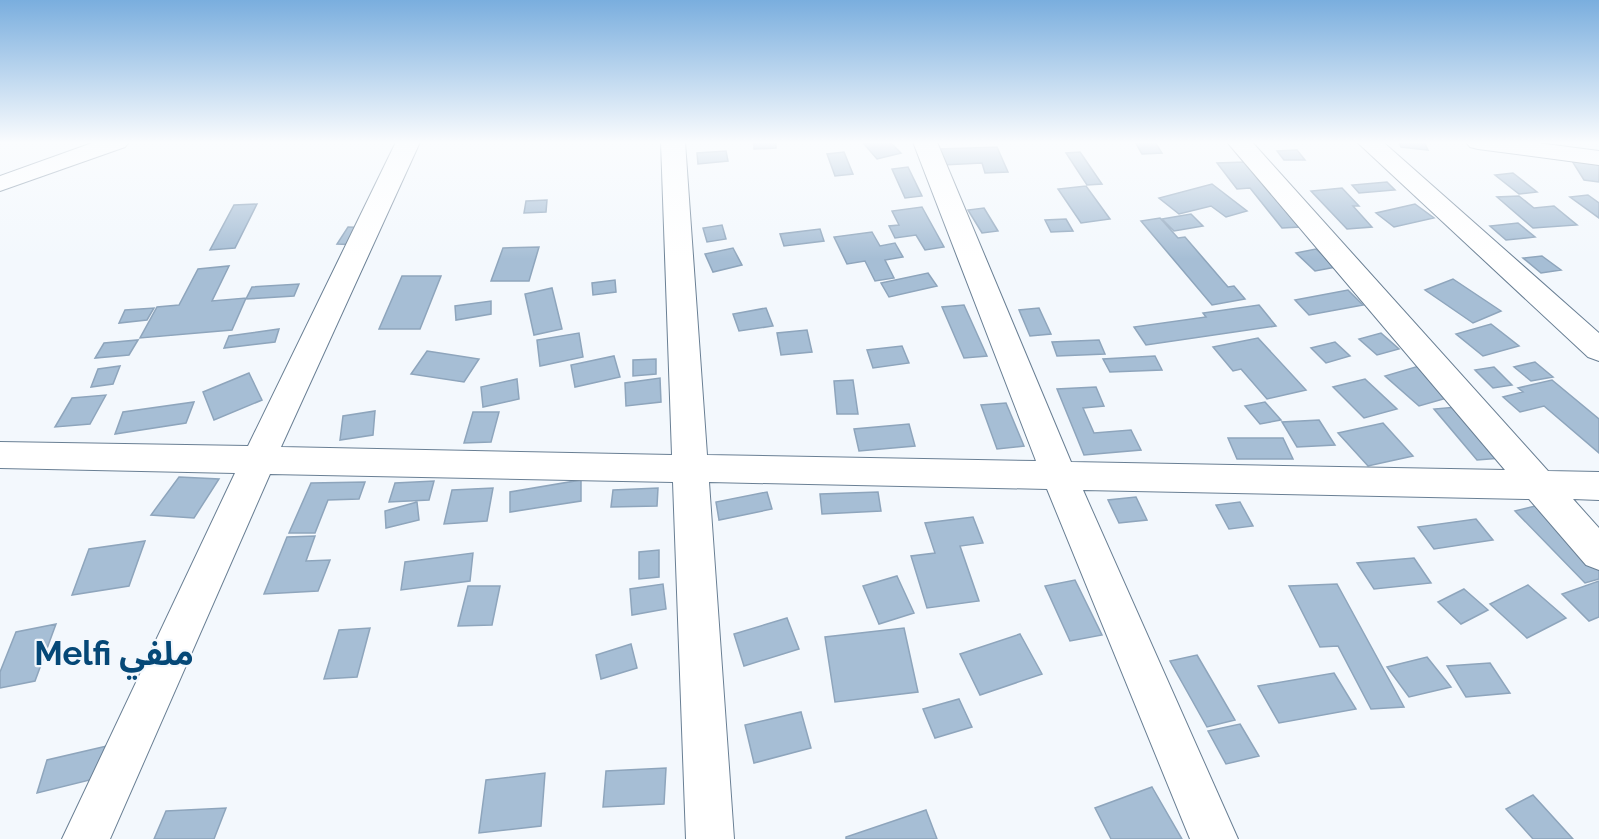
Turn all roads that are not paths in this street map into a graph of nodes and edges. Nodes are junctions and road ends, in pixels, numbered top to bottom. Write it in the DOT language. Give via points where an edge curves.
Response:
graph roads {
  1 [pos="390,181"];
  2 [pos="675,181"];
  3 [pos="941,181"];
  4 [pos="1273,181"];
  5 [pos="1412,181"];
  6 [pos="1599,350"];
  7 [pos="0,455"];
  8 [pos="258,461"];
  9 [pos="691,468"];
  10 [pos="1060,477"];
  11 [pos="1537,484"];
  12 [pos="1599,486"];
  13 [pos="1599,554"];
  14 [pos="86,839"];
  15 [pos="710,839"];
  16 [pos="1214,839"];
  1 -- 8 [label="street"];
  2 -- 9 [label="street"];
  3 -- 10 [label="street"];
  4 -- 11 [label="street"];
  5 -- 6 [label="street"];
  7 -- 8 [label="street"];
  8 -- 9 [label="street"];
  8 -- 14 [label="street"];
  9 -- 10 [label="street"];
  9 -- 15 [label="street"];
  10 -- 11 [label="street"];
  10 -- 16 [label="street"];
  11 -- 12 [label="street"];
  11 -- 13 [label="street"];
}
